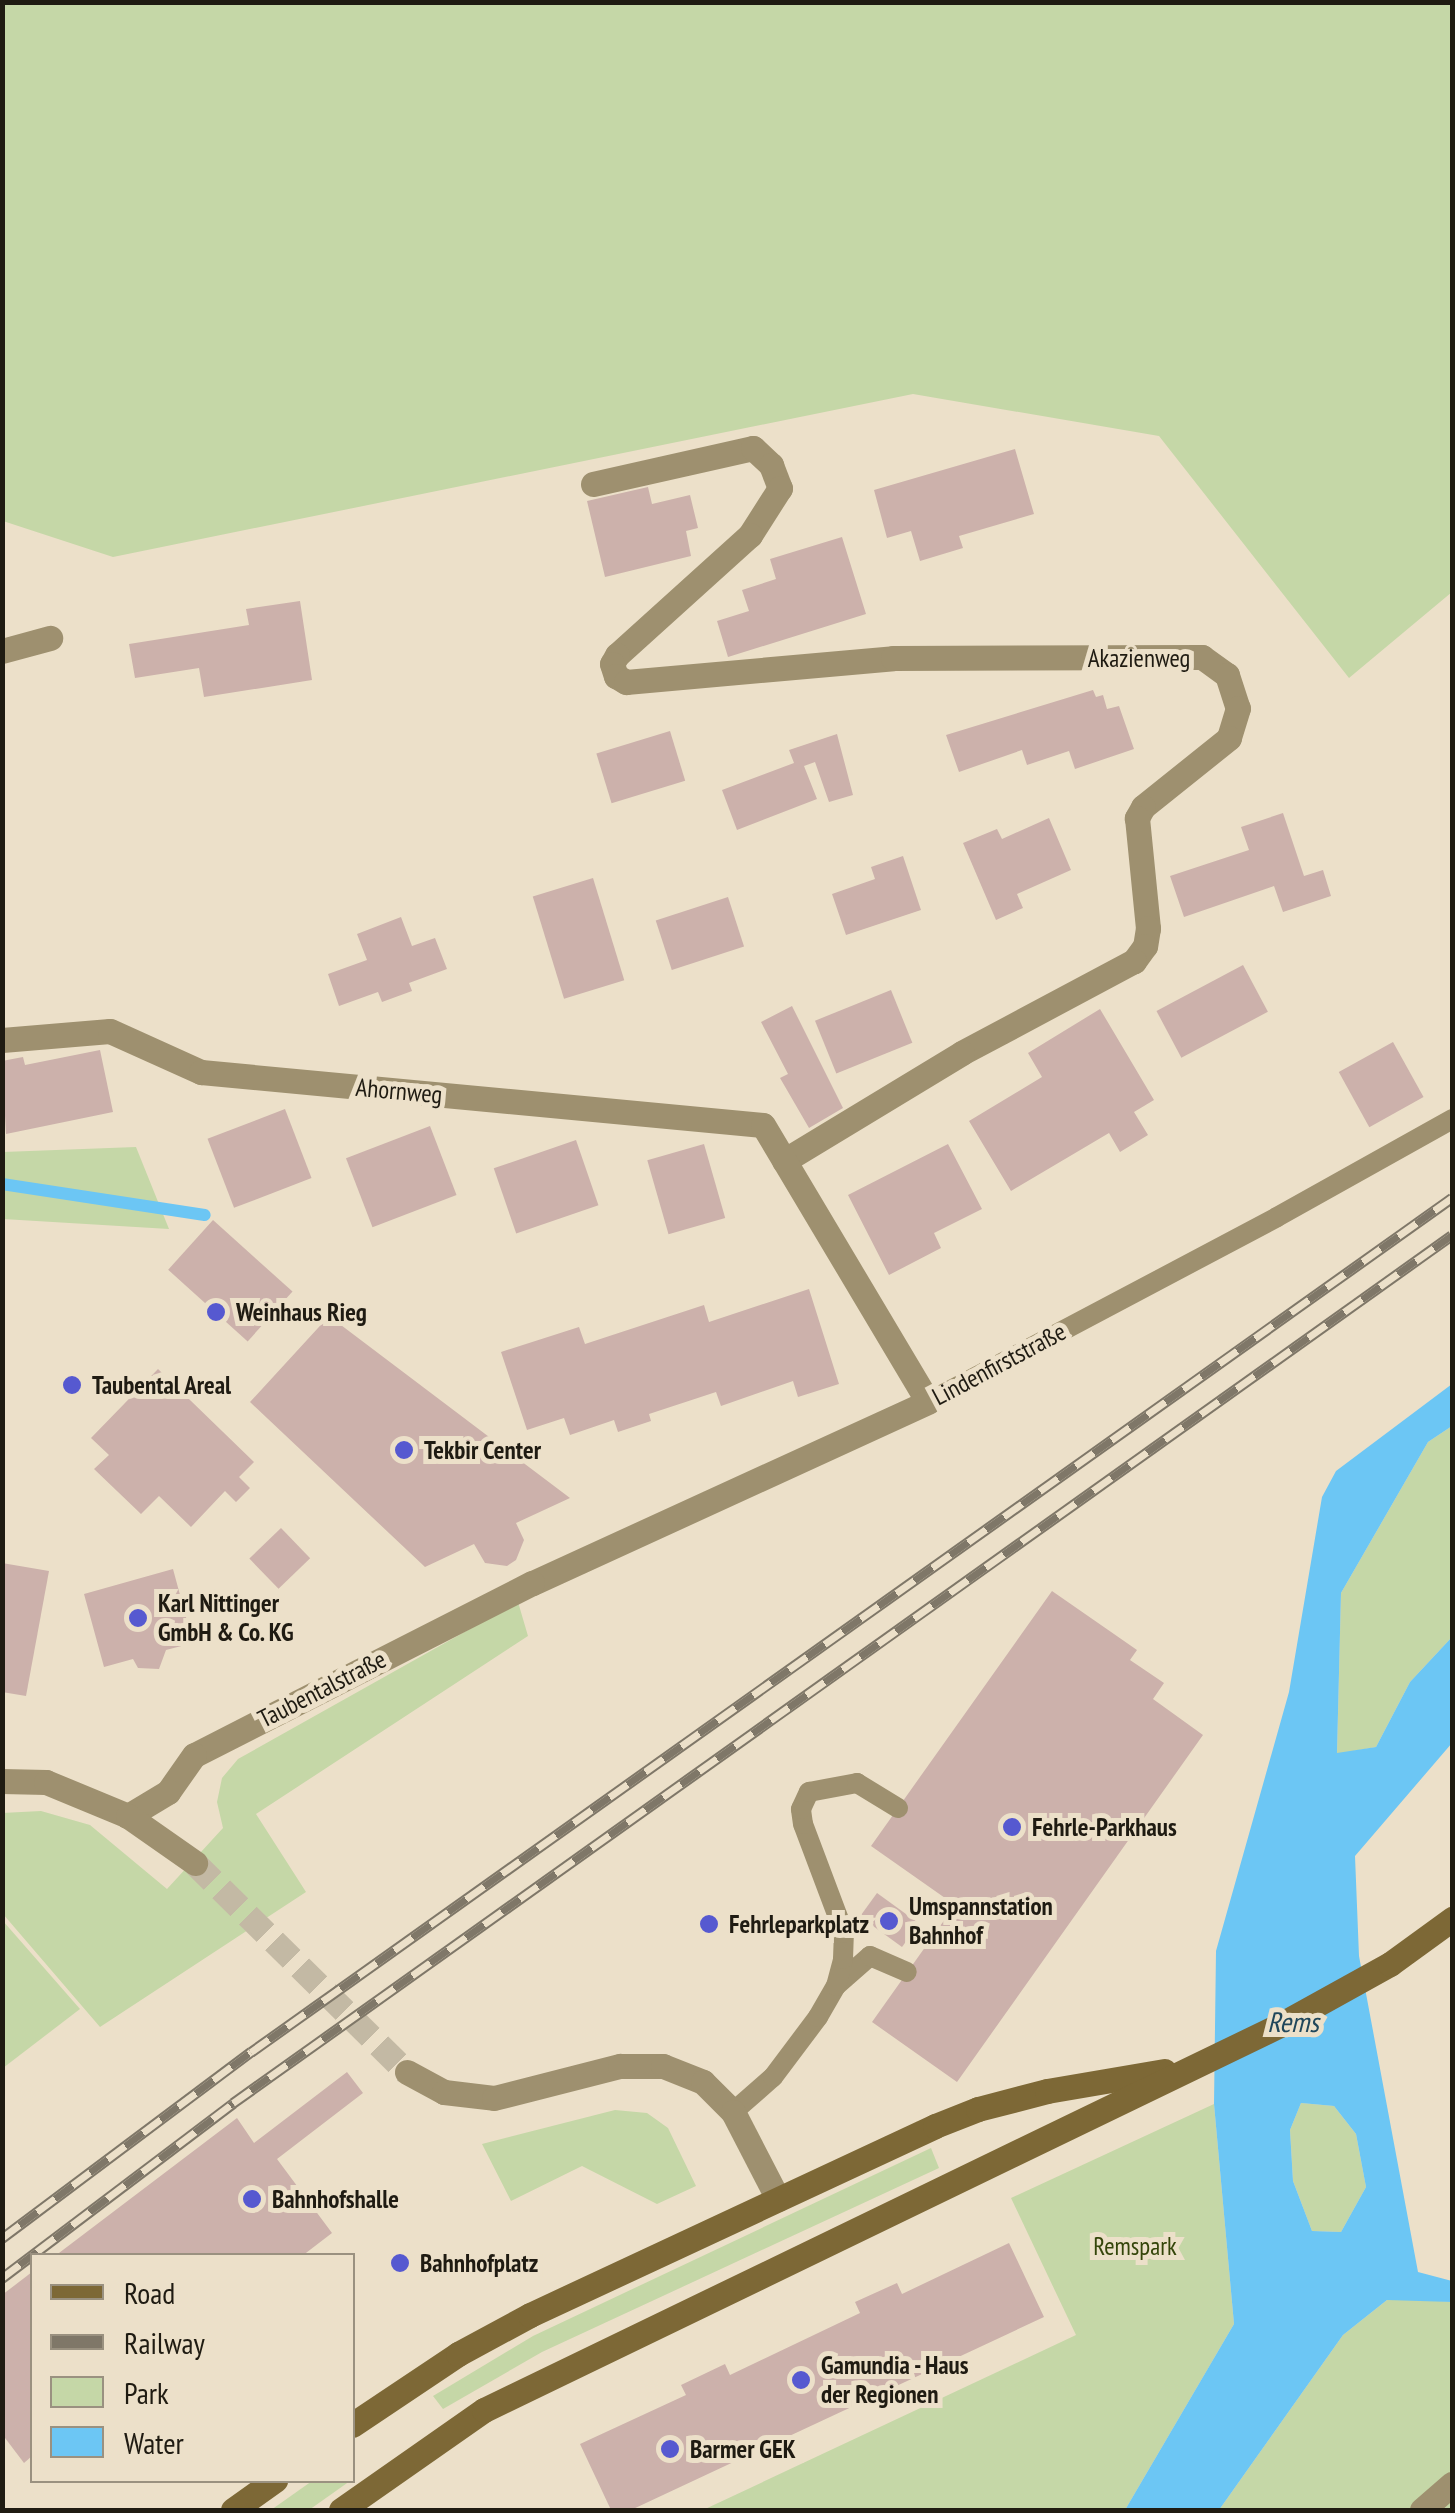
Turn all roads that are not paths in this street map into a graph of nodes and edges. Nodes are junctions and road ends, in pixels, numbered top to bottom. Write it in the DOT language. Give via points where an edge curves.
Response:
graph roads {
  1 [pos="594,484"];
  2 [pos="50,638"];
  3 [pos="2,651"];
  4 [pos="2,1040"];
  5 [pos="1452,1119"];
  6 [pos="784,1161"];
  7 [pos="928,1402"];
  8 [pos="532,1582"];
  9 [pos="2,1782"];
  10 [pos="898,1808"];
  11 [pos="128,1816"];
  12 [pos="195,1864"];
  13 [pos="1452,1919"];
  14 [pos="907,1972"];
  15 [pos="836,1986"];
  16 [pos="1184,2068"];
  17 [pos="406,2072"];
  18 [pos="733,2112"];
  19 [pos="778,2199"];
  20 [pos="355,2423"];
  21 [pos="271,2483"];
  22 [pos="1452,2484"];
  23 [pos="233,2510"];
  24 [pos="341,2510"];
  25 [pos="1422,2510"];
  1 -- 6 [label="street, Akazienweg" via="752,448 772,465 780,488 750,535 618,655 612,664 626,682 893,658 1202,657 1227,675 1238,708 1229,738 1142,807 1148,928 1146,946 1134,961 962,1053"];
  2 -- 3 [label="street"];
  4 -- 6 [label="street, Ahornweg" via="110,1030 200,1072 763,1125"];
  5 -- 7 [label="lane, Lindenfirststraße"];
  6 -- 7 [label="street"];
  7 -- 8 [label="street, Lindenfirststraße"];
  8 -- 11 [label="street, Taubentalstraße" via="194,1755 168,1792"];
  9 -- 11 [label="street" via="46,1782"];
  10 -- 15 [label="lane" via="868,1787 843,1782 809,1792 801,1809 844,1933"];
  11 -- 12 [label="street"];
  13 -- 16 [label="main road" via="1358,1982"];
  14 -- 15 [label="lane" via="870,1956"];
  15 -- 18 [label="lane" via="773,2076"];
  16 -- 19 [label="main road" via="978,2109"];
  16 -- 24 [label="main road" via="963,2182 549,2376 433,2442"];
  17 -- 18 [label="street" via="444,2092 494,2098 620,2066 662,2066 703,2082"];
  18 -- 19 [label="street"];
  19 -- 20 [label="main road" via="530,2315"];
  21 -- 23 [label="main road"];
  22 -- 25 [label="street"];
}
